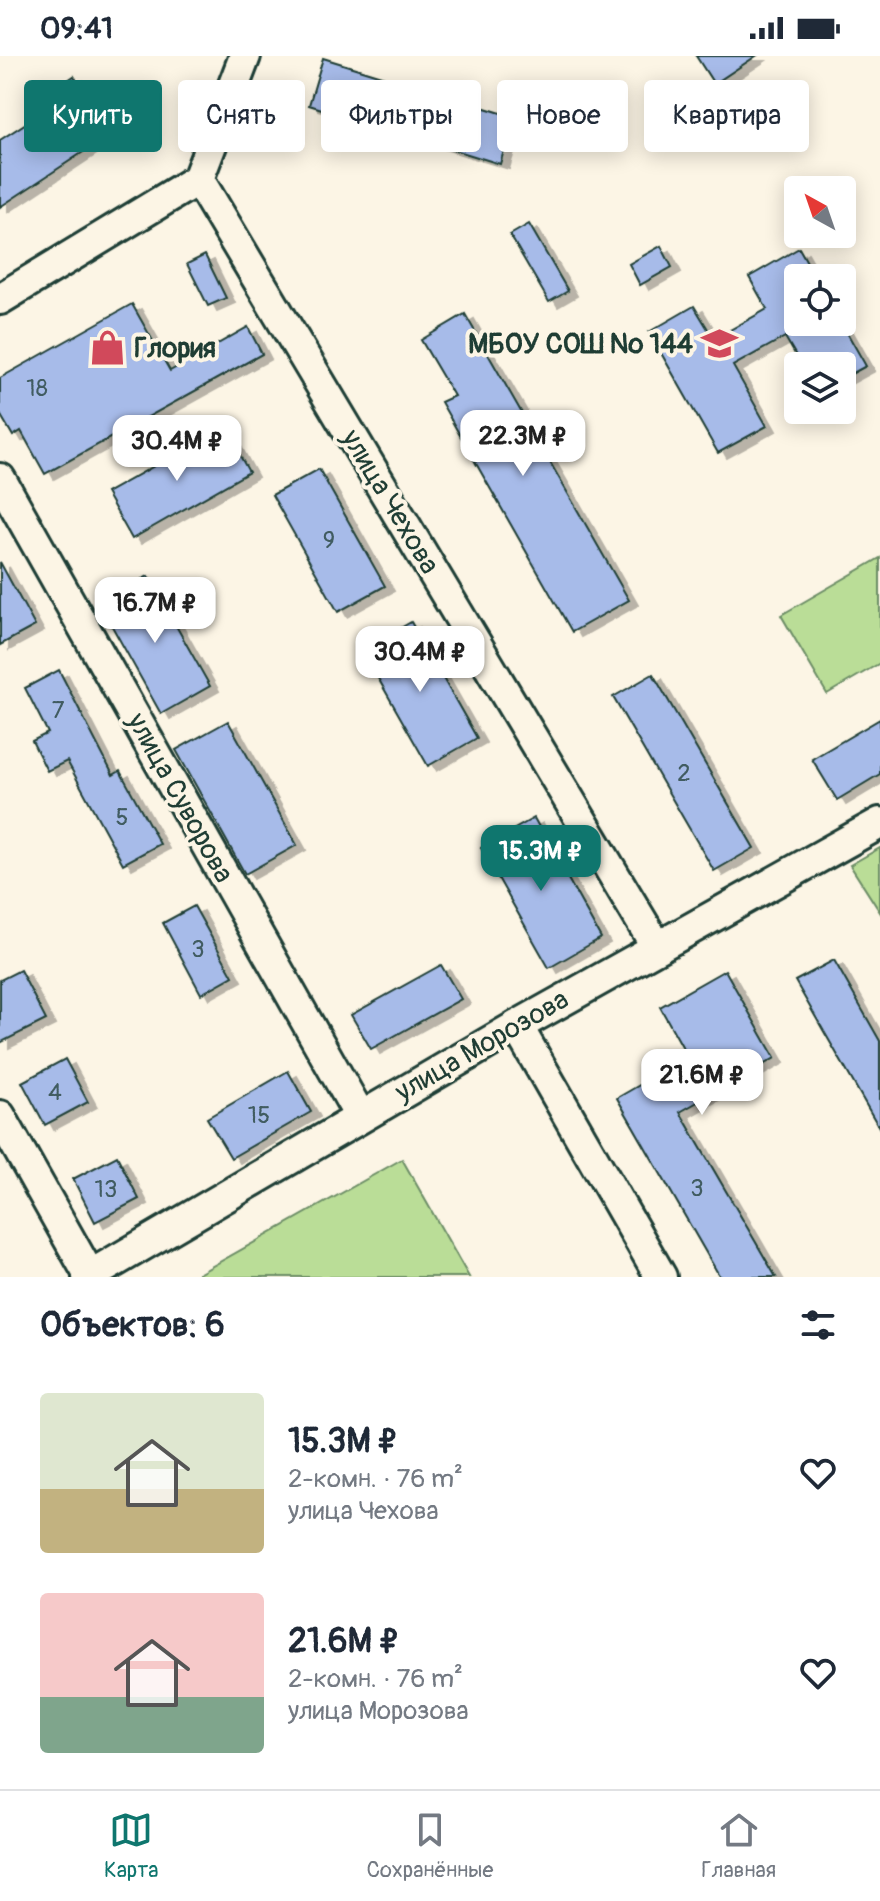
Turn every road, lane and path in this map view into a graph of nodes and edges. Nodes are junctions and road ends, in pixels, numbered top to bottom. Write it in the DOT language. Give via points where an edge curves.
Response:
graph roads {
  1 [pos="245,56"];
  2 [pos="198,179"];
  3 [pos="0,299"];
  4 [pos="0,479"];
  5 [pos="880,823"];
  6 [pos="657,947"];
  7 [pos="517,1026"];
  8 [pos="0,1116"];
  9 [pos="360,1116"];
  10 [pos="89,1276"];
  11 [pos="661,1277"];
  1 -- 2 [label="street"];
  2 -- 3 [label="street"];
  2 -- 6 [label="street, улица Чехова"];
  4 -- 9 [label="street, улица Суворова"];
  5 -- 6 [label="street, улица Морозова"];
  6 -- 7 [label="street, улица Морозова"];
  7 -- 9 [label="street, улица Морозова"];
  7 -- 11 [label="street"];
  8 -- 10 [label="street"];
  9 -- 10 [label="street, улица Морозова"];
}
